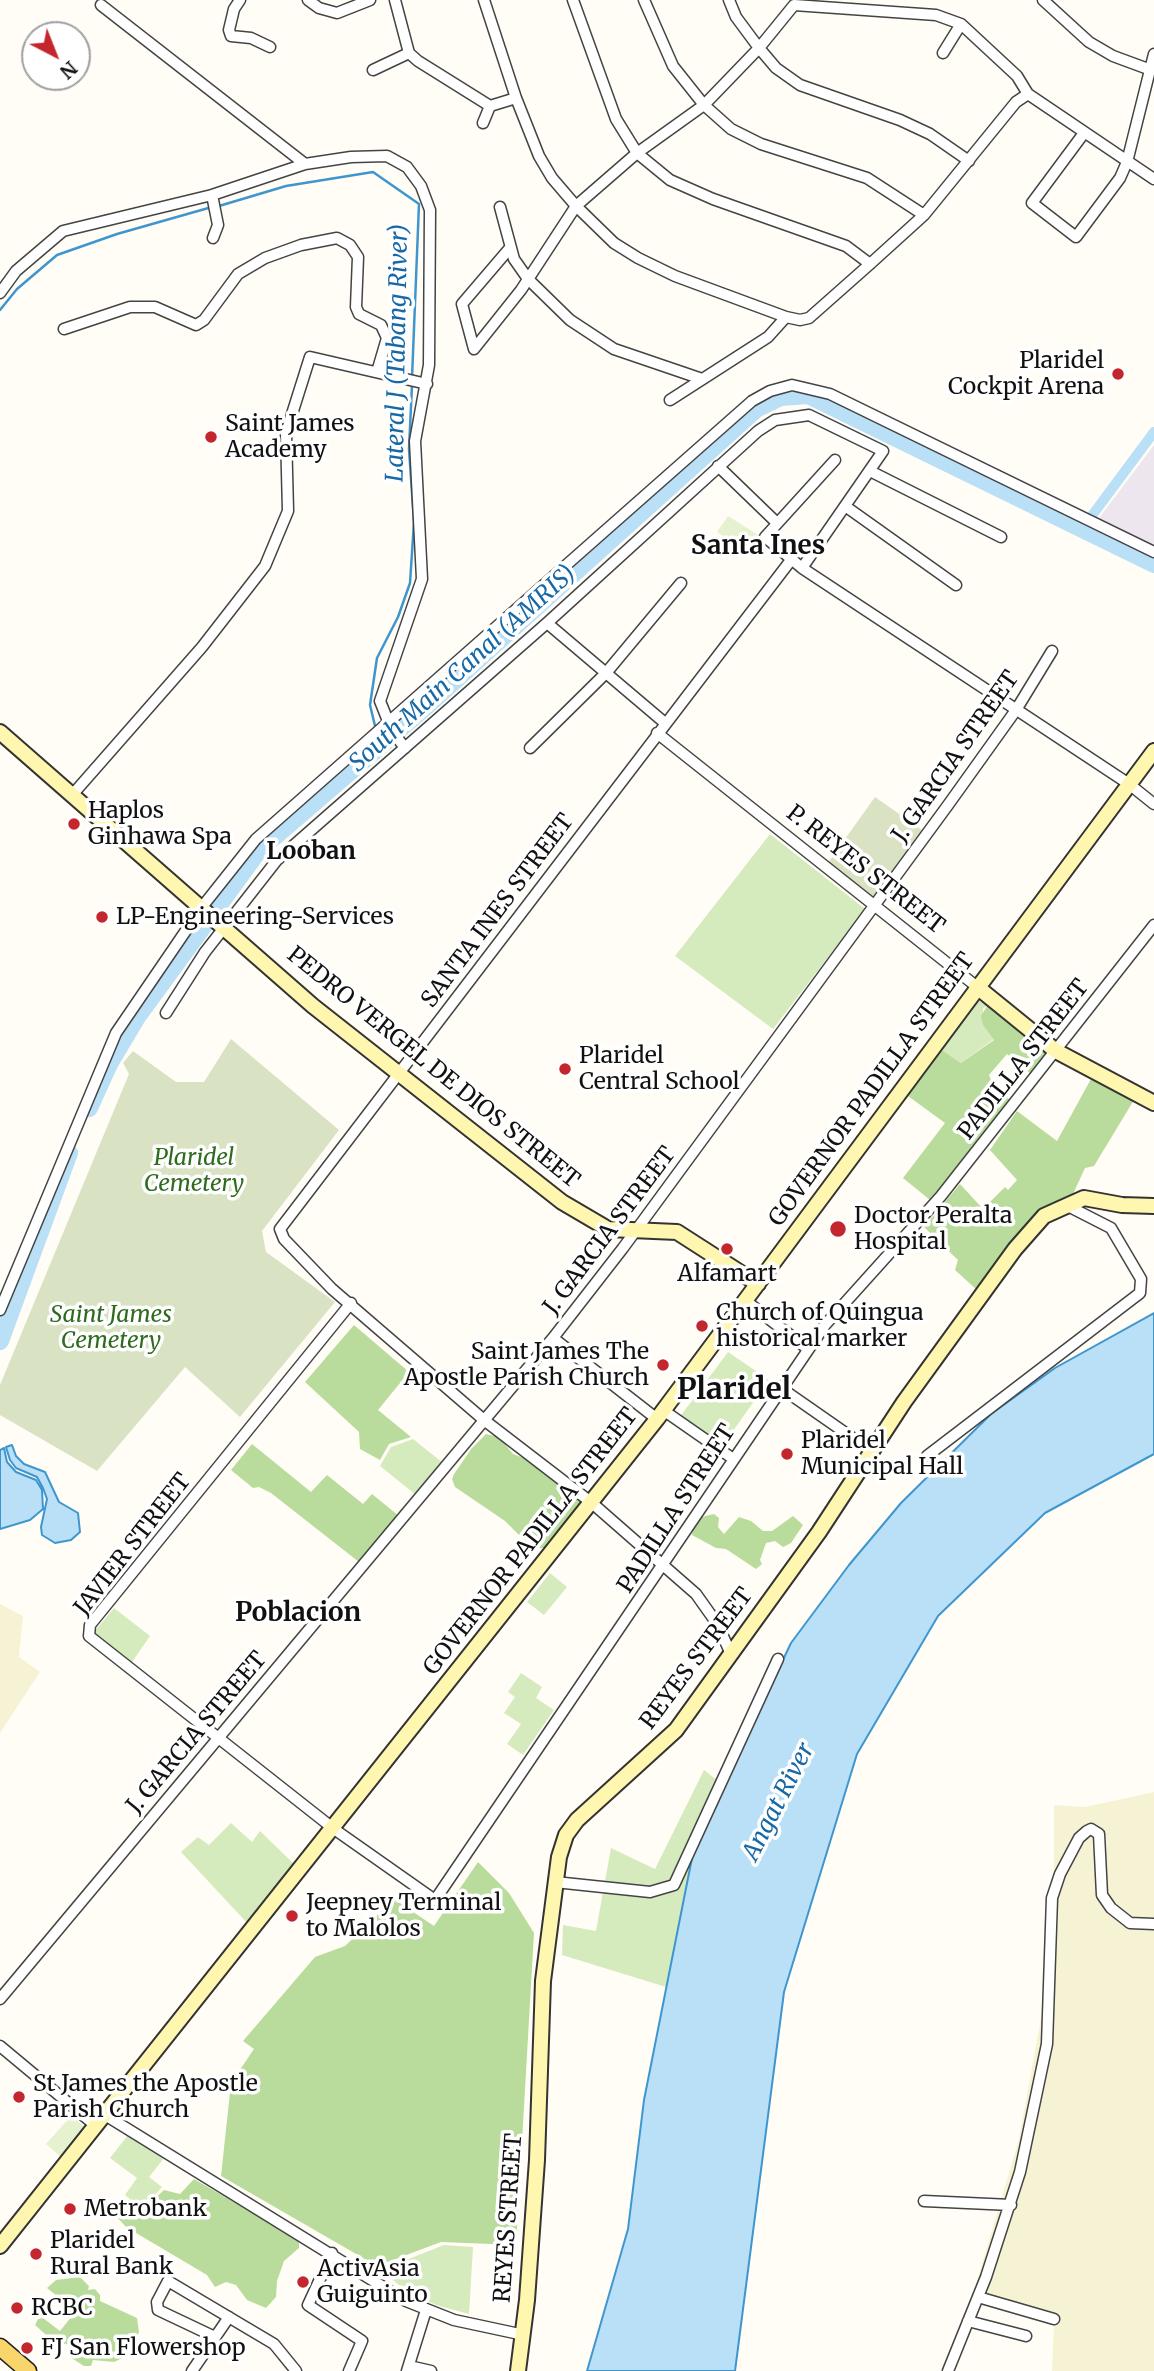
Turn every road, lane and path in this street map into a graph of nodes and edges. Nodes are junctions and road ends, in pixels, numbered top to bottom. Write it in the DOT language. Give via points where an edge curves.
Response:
graph roads {
  1 [pos="240,0"];
  2 [pos="308,0"];
  3 [pos="370,0"];
  4 [pos="395,0"];
  5 [pos="484,0"];
  6 [pos="573,0"];
  7 [pos="644,0"];
  8 [pos="729,0"];
  9 [pos="1043,0"];
  10 [pos="101,5"];
  11 [pos="961,24"];
  12 [pos="270,47"];
  13 [pos="759,48"];
  14 [pos="409,53"];
  15 [pos="943,53"];
  16 [pos="1154,54"];
  17 [pos="1151,69"];
  18 [pos="373,70"];
  19 [pos="1028,94"];
  20 [pos="516,98"];
  21 [pos="704,105"];
  22 [pos="490,106"];
  23 [pos="483,123"];
  24 [pos="1084,133"];
  25 [pos="637,153"];
  26 [pos="969,161"];
  27 [pos="1127,162"];
  28 [pos="305,164"];
  29 [pos="1154,179"];
  30 [pos="212,198"];
  31 [pos="576,206"];
  32 [pos="500,207"];
  33 [pos="923,215"];
  34 [pos="212,238"];
  35 [pos="509,249"];
  36 [pos="870,264"];
  37 [pos="528,279"];
  38 [pos="0,293"];
  39 [pos="786,317"];
  40 [pos="64,329"];
  41 [pos="377,372"];
  42 [pos="702,379"];
  43 [pos="423,384"];
  44 [pos="670,400"];
  45 [pos="835,460"];
  46 [pos="718,466"];
  47 [pos="870,471"];
  48 [pos="845,506"];
  49 [pos="777,523"];
  50 [pos="1001,537"];
  51 [pos="1154,552"];
  52 [pos="791,560"];
  53 [pos="802,568"];
  54 [pos="681,583"];
  55 [pos="956,584"];
  56 [pos="547,623"];
  57 [pos="1052,651"];
  58 [pos="606,673"];
  59 [pos="1016,710"];
  60 [pos="665,723"];
  61 [pos="388,729"];
  62 [pos="0,732"];
  63 [pos="657,733"];
  64 [pos="404,746"];
  65 [pos="530,748"];
  66 [pos="1154,751"];
  67 [pos="1129,784"];
  68 [pos="73,794"];
  69 [pos="1154,804"];
  70 [pos="874,907"];
  71 [pos="204,908"];
  72 [pos="221,923"];
  73 [pos="1154,925"];
  74 [pos="976,986"];
  75 [pos="166,1013"];
  76 [pos="1056,1051"];
  77 [pos="397,1075"];
  78 [pos="1154,1103"];
  79 [pos="1065,1205"];
  80 [pos="1154,1206"];
  81 [pos="608,1229"];
  82 [pos="635,1231"];
  83 [pos="623,1248"];
  84 [pos="758,1284"];
  85 [pos="746,1301"];
  86 [pos="351,1303"];
  87 [pos="0,1310"];
  88 [pos="553,1338"];
  89 [pos="808,1349"];
  90 [pos="781,1388"];
  91 [pos="660,1415"];
  92 [pos="484,1420"];
  93 [pos="870,1450"];
  94 [pos="927,1456"];
  95 [pos="732,1458"];
  96 [pos="592,1503"];
  97 [pos="663,1565"];
  98 [pos="730,1652"];
  99 [pos="778,1659"];
  100 [pos="216,1740"];
  101 [pos="334,1829"];
  102 [pos="555,1882"];
  103 [pos="435,1900"];
  104 [pos="1154,1924"];
  105 [pos="0,1999"];
  106 [pos="0,2046"];
  107 [pos="100,2121"];
  108 [pos="924,2201"];
  109 [pos="1011,2205"];
  110 [pos="0,2246"];
  111 [pos="332,2253"];
  112 [pos="978,2297"];
  113 [pos="426,2310"];
  114 [pos="229,2317"];
  115 [pos="1054,2319"];
  116 [pos="968,2321"];
  117 [pos="524,2335"];
  118 [pos="1026,2336"];
  119 [pos="215,2337"];
  120 [pos="0,2347"];
  121 [pos="408,2369"];
  122 [pos="350,2370"];
  123 [pos="28,2371"];
  124 [pos="192,2371"];
  125 [pos="296,2371"];
  126 [pos="431,2371"];
  127 [pos="518,2371"];
  128 [pos="948,2371"];
  1 -- 12 [label="street" via="234,9 231,36 251,38"];
  2 -- 3 [label="street" via="337,13"];
  4 -- 14 [label="street"];
  5 -- 20 [label="street"];
  6 -- 25 [label="street" via="616,119"];
  7 -- 21 [label="street" via="673,66"];
  8 -- 13 [label="street"];
  9 -- 17 [label="street" via="1089,42"];
  10 -- 28 [label="street"];
  11 -- 13 [label="street" via="936,15 794,5"];
  11 -- 15 [label="street"];
  11 -- 19 [label="street" via="1017,76"];
  13 -- 21 [label="street"];
  13 -- 26 [label="street" via="800,85 900,120"];
  14 -- 18 [label="street"];
  14 -- 22 [label="street"];
  16 -- 17 [label="street"];
  17 -- 27 [label="street"];
  19 -- 24 [label="street"];
  19 -- 26 [label="street" via="1016,102"];
  20 -- 22 [label="street"];
  20 -- 31 [label="street" via="539,156"];
  21 -- 25 [label="street"];
  21 -- 33 [label="street" via="731,129 761,144 867,178"];
  22 -- 23 [label="street"];
  24 -- 27 [label="street"];
  24 -- 27 [label="street" via="1032,203 1076,237"];
  25 -- 31 [label="street"];
  25 -- 36 [label="street" via="670,180 846,246"];
  26 -- 33 [label="street"];
  27 -- 29 [label="street"];
  28 -- 30 [label="street"];
  28 -- 43 [label="street" via="387,156 407,167 421,186 430,210 430,329"];
  30 -- 34 [label="street" via="217,214 217,232"];
  30 -- 38 [label="street" via="63,231 16,271"];
  31 -- 37 [label="street"];
  31 -- 39 [label="street" via="614,243 638,258"];
  32 -- 35 [label="street"];
  33 -- 36 [label="street"];
  35 -- 37 [label="street"];
  35 -- 37 [label="street" via="459,302 474,349"];
  36 -- 39 [label="street" via="809,318"];
  37 -- 42 [label="street" via="570,320 614,349"];
  39 -- 42 [label="street" via="768,337"];
  40 -- 41 [label="street" via="130,307 155,307 196,324 204,320 238,274 289,249 337,238 350,245 358,257 359,314 381,325 387,338"];
  41 -- 43 [label="street"];
  41 -- 68 [label="street" via="310,357 285,433 288,511 265,566 207,641"];
  42 -- 44 [label="street"];
  43 -- 61 [label="street" via="415,441 422,579 382,688 380,701"];
  45 -- 49 [label="street"];
  46 -- 47 [label="street" via="775,420 809,415 883,451"];
  46 -- 49 [label="street"];
  46 -- 56 [label="street"];
  47 -- 48 [label="street"];
  47 -- 50 [label="street"];
  48 -- 53 [label="street"];
  48 -- 55 [label="street"];
  49 -- 52 [label="street" via="765,537"];
  51 -- 61 [label="street" via="830,394 792,386 770,391 729,419"];
  52 -- 53 [label="street"];
  52 -- 60 [label="street, SANTA INES STREET"];
  53 -- 59 [label="street"];
  54 -- 58 [label="street"];
  56 -- 58 [label="street"];
  56 -- 64 [label="street"];
  57 -- 59 [label="street, J. GARCIA STREET"];
  58 -- 60 [label="street"];
  58 -- 65 [label="street"];
  59 -- 67 [label="street"];
  59 -- 70 [label="street, J. GARCIA STREET"];
  60 -- 63 [label="street, SANTA INES STREET"];
  61 -- 64 [label="street"];
  61 -- 71 [label="street" via="256,839"];
  62 -- 68 [label="street, PEDRO VERGEL DE DIOS STREET"];
  63 -- 70 [label="street, P. REYES STREET"];
  63 -- 77 [label="street, SANTA INES STREET"];
  64 -- 72 [label="street" via="277,860"];
  66 -- 67 [label="street, GOVERNOR PADILLA STREET"];
  67 -- 69 [label="street"];
  67 -- 74 [label="street, GOVERNOR PADILLA STREET"];
  68 -- 71 [label="street, PEDRO VERGEL DE DIOS STREET"];
  70 -- 74 [label="street, P. REYES STREET"];
  70 -- 82 [label="street, J. GARCIA STREET"];
  71 -- 72 [label="street, PEDRO VERGEL DE DIOS STREET"];
  71 -- 87 [label="street" via="116,1033"];
  72 -- 75 [label="street"];
  72 -- 77 [label="street, PEDRO VERGEL DE DIOS STREET"];
  73 -- 76 [label="street, PADILLA STREET"];
  74 -- 76 [label="street, P. REYES STREET"];
  74 -- 84 [label="street, GOVERNOR PADILLA STREET"];
  76 -- 78 [label="street, P. REYES STREET"];
  76 -- 89 [label="street, PADILLA STREET" via="941,1196"];
  77 -- 81 [label="street, PEDRO VERGEL DE DIOS STREET" via="562,1202"];
  77 -- 86 [label="street, SANTA INES STREET" via="280,1229 293,1249"];
  79 -- 80 [label="street, REYES STREET" via="1084,1198"];
  79 -- 93 [label="street, REYES STREET" via="1044,1216 1015,1249"];
  79 -- 94 [label="street" via="1111,1228 1142,1279 1140,1293"];
  81 -- 82 [label="street, PEDRO VERGEL DE DIOS STREET"];
  81 -- 83 [label="street, PEDRO VERGEL DE DIOS STREET"];
  82 -- 83 [label="street, J. GARCIA STREET"];
  82 -- 84 [label="street, PEDRO VERGEL DE DIOS STREET" via="677,1232"];
  83 -- 88 [label="street, J. GARCIA STREET"];
  84 -- 85 [label="street, GOVERNOR PADILLA STREET"];
  85 -- 89 [label="street"];
  85 -- 91 [label="street, GOVERNOR PADILLA STREET"];
  86 -- 92 [label="street, SANTA INES STREET"];
  86 -- 100 [label="street, JAVIER STREET" via="90,1625 89,1636"];
  88 -- 91 [label="street"];
  88 -- 92 [label="street, J. GARCIA STREET"];
  89 -- 90 [label="street, PADILLA STREET"];
  90 -- 93 [label="street"];
  90 -- 95 [label="street, PADILLA STREET"];
  91 -- 95 [label="street"];
  91 -- 96 [label="street, GOVERNOR PADILLA STREET"];
  92 -- 96 [label="street, SANTA INES STREET"];
  92 -- 100 [label="street, J. GARCIA STREET"];
  93 -- 98 [label="street, REYES STREET" via="819,1532"];
  95 -- 97 [label="street, PADILLA STREET"];
  96 -- 97 [label="street, SANTA INES STREET"];
  96 -- 101 [label="street, GOVERNOR PADILLA STREET"];
  97 -- 98 [label="street, SANTA INES STREET" via="696,1594"];
  97 -- 103 [label="street, PADILLA STREET"];
  98 -- 102 [label="street, REYES STREET" via="662,1746 577,1820 566,1835"];
  99 -- 102 [label="street" via="674,1885 650,1892"];
  100 -- 101 [label="street, JAVIER STREET"];
  100 -- 105 [label="street, J. GARCIA STREET"];
  101 -- 103 [label="street, JAVIER STREET"];
  101 -- 107 [label="street, GOVERNOR PADILLA STREET"];
  102 -- 117 [label="street, REYES STREET" via="543,1982 537,2160"];
  104 -- 109 [label="street" via="1130,1923 1111,1908 1102,1895 1099,1834 1087,1831 1060,1874 1052,1898 1047,2045"];
  106 -- 107 [label="street"];
  107 -- 110 [label="street, GOVERNOR PADILLA STREET"];
  107 -- 111 [label="street"];
  108 -- 109 [label="street"];
  109 -- 112 [label="street"];
  111 -- 113 [label="street"];
  111 -- 122 [label="street" via="308,2305 362,2341"];
  112 -- 115 [label="street"];
  112 -- 116 [label="street"];
  113 -- 117 [label="street"];
  113 -- 121 [label="street"];
  114 -- 119 [label="street"];
  114 -- 119 [label="street" via="168,2281 157,2302 158,2310"];
  114 -- 125 [label="street" via="274,2344"];
  116 -- 118 [label="street"];
  116 -- 128 [label="street"];
  117 -- 127 [label="street, REYES STREET"];
  119 -- 124 [label="street"];
  120 -- 123 [label="main road"];
  121 -- 126 [label="street"];
}
